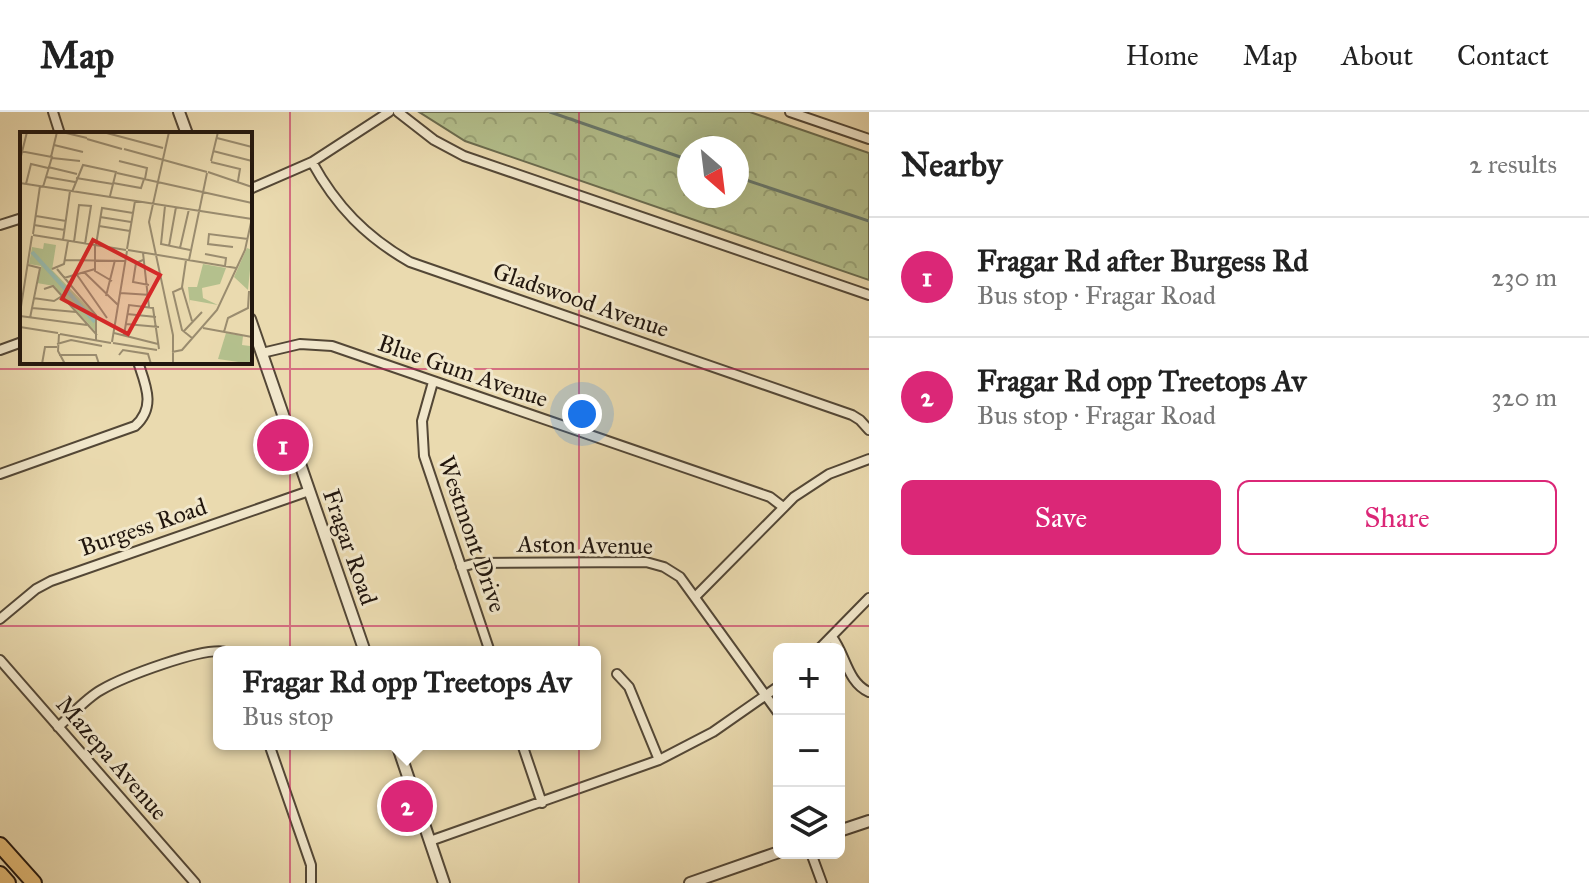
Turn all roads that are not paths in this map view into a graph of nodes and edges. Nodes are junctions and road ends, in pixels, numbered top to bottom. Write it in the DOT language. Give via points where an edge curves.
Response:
graph roads {
  1 [pos="53,112"];
  2 [pos="179,112"];
  3 [pos="389,112"];
  4 [pos="398,112"];
  5 [pos="790,112"];
  6 [pos="59,132"];
  7 [pos="186,132"];
  8 [pos="869,139"];
  9 [pos="312,162"];
  10 [pos="252,188"];
  11 [pos="20,219"];
  12 [pos="0,225"];
  13 [pos="869,295"];
  14 [pos="252,325"];
  15 [pos="20,343"];
  16 [pos="0,350"];
  17 [pos="262,353"];
  18 [pos="139,364"];
  19 [pos="433,382"];
  20 [pos="869,430"];
  21 [pos="869,459"];
  22 [pos="0,474"];
  23 [pos="309,491"];
  24 [pos="783,507"];
  25 [pos="461,567"];
  26 [pos="696,596"];
  27 [pos="869,598"];
  28 [pos="0,619"];
  29 [pos="832,637"];
  30 [pos="826,643"];
  31 [pos="363,646"];
  32 [pos="488,646"];
  33 [pos="213,651"];
  34 [pos="0,660"];
  35 [pos="617,674"];
  36 [pos="773,690"];
  37 [pos="869,692"];
  38 [pos="766,695"];
  39 [pos="773,705"];
  40 [pos="58,727"];
  41 [pos="271,750"];
  42 [pos="399,750"];
  43 [pos="524,750"];
  44 [pos="659,760"];
  45 [pos="542,803"];
  46 [pos="869,821"];
  47 [pos="845,829"];
  48 [pos="430,841"];
  49 [pos="0,845"];
  50 [pos="773,854"];
  51 [pos="813,859"];
  52 [pos="0,874"];
  53 [pos="8,883"];
  54 [pos="34,883"];
  55 [pos="195,883"];
  56 [pos="311,883"];
  57 [pos="444,883"];
  58 [pos="690,883"];
  59 [pos="822,883"];
  1 -- 6 [label="street"];
  2 -- 7 [label="street"];
  3 -- 9 [label="street"];
  4 -- 13 [label="street" via="464,156"];
  5 -- 8 [label="street"];
  9 -- 10 [label="street"];
  9 -- 20 [label="street, Gladswood Avenue" via="353,221 410,262 852,415"];
  11 -- 12 [label="street"];
  14 -- 17 [label="street, Fragar Road"];
  15 -- 16 [label="street"];
  17 -- 19 [label="street, Blue Gum Avenue" via="293,345 325,345"];
  17 -- 23 [label="street, Fragar Road"];
  18 -- 22 [label="street" via="149,404 139,423"];
  19 -- 24 [label="street, Blue Gum Avenue" via="770,497"];
  19 -- 25 [label="street, Westmont Drive" via="422,421 422,448"];
  21 -- 24 [label="street" via="818,479"];
  23 -- 28 [label="street, Burgess Road" via="51,581"];
  23 -- 31 [label="street, Fragar Road"];
  24 -- 26 [label="street"];
  25 -- 26 [label="street, Aston Avenue" via="652,563 676,573"];
  25 -- 32 [label="street, Westmont Drive"];
  26 -- 38 [label="street, Aston Avenue"];
  27 -- 29 [label="street"];
  29 -- 30 [label="street"];
  29 -- 37 [label="street" via="854,681"];
  33 -- 40 [label="street" via="114,683"];
  34 -- 40 [label="street, Mazepa Avenue"];
  35 -- 44 [label="street" via="629,687"];
  36 -- 38 [label="street"];
  38 -- 39 [label="street, Aston Avenue"];
  38 -- 44 [label="street" via="713,732"];
  40 -- 55 [label="street, Mazepa Avenue"];
  41 -- 56 [label="street" via="311,865"];
  42 -- 48 [label="street"];
  43 -- 45 [label="street"];
  44 -- 45 [label="street"];
  45 -- 48 [label="street"];
  46 -- 47 [label="street"];
  48 -- 57 [label="street"];
  49 -- 54 [label="highway"];
  50 -- 58 [label="street"];
  51 -- 59 [label="street"];
  52 -- 53 [label="highway"];
}
